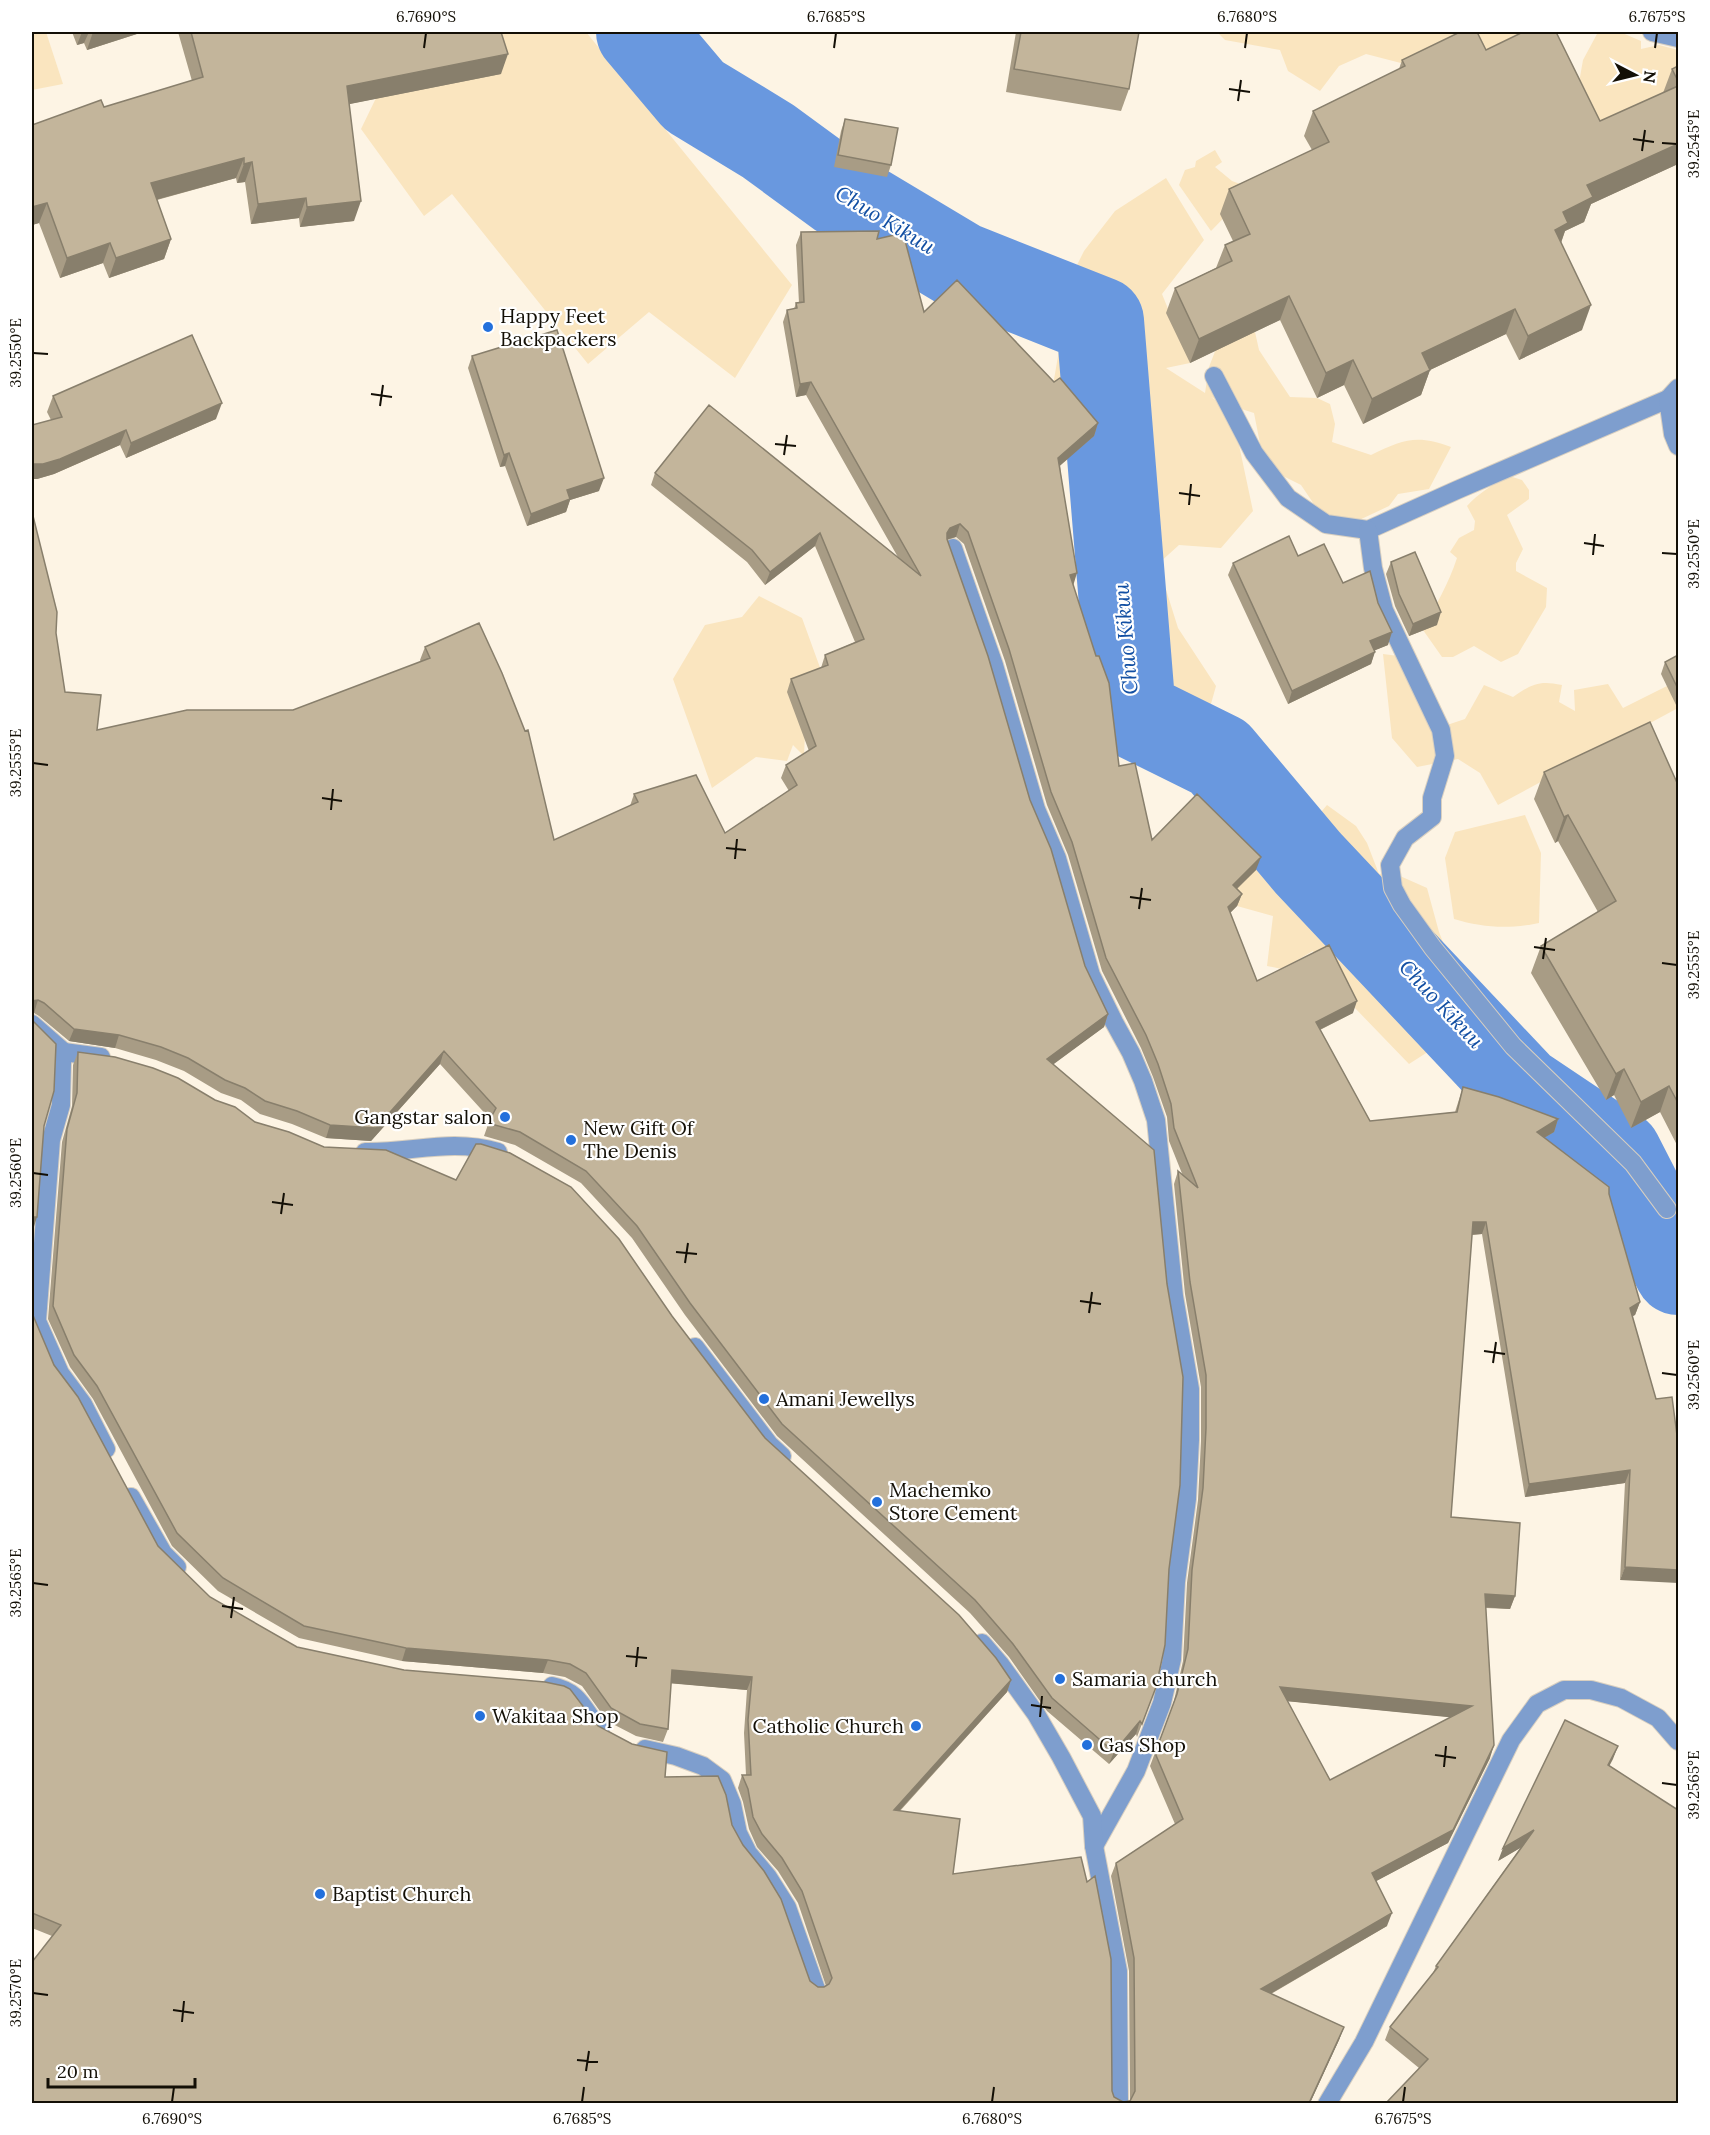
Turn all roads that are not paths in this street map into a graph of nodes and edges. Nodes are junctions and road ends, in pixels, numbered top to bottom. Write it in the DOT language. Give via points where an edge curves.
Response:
graph roads {
  1 [pos="1652,32"];
  2 [pos="1678,38"];
  3 [pos="1214,376"];
  4 [pos="1673,393"];
  5 [pos="1678,446"];
  6 [pos="1368,530"];
  7 [pos="953,548"];
  8 [pos="32,1024"];
  9 [pos="64,1052"];
  10 [pos="113,1059"];
  11 [pos="344,1151"];
  12 [pos="510,1155"];
  13 [pos="1668,1209"];
  14 [pos="682,1330"];
  15 [pos="795,1468"];
  16 [pos="189,1579"];
  17 [pos="970,1628"];
  18 [pos="534,1684"];
  19 [pos="612,1737"];
  20 [pos="1678,1741"];
  21 [pos="632,1747"];
  22 [pos="1094,1846"];
  23 [pos="816,1989"];
  24 [pos="1119,2103"];
  25 [pos="1328,2103"];
  1 -- 2 [label="street"];
  3 -- 6 [label="street" via="1254,453 1288,498 1326,524"];
  4 -- 5 [label="street" via="1673,434"];
  4 -- 6 [label="street"];
  6 -- 13 [label="street" via="1384,610 1441,730 1445,756 1432,798 1432,817 1405,838 1390,865 1393,888 1433,948 1514,1046 1633,1163"];
  7 -- 22 [label="street" via="994,665 1036,809 1057,858 1091,975 1131,1053 1156,1120 1174,1296 1190,1389 1187,1499 1177,1571 1172,1659 1162,1703 1136,1771"];
  8 -- 9 [label="street"];
  9 -- 10 [label="street"];
  9 -- 16 [label="street" via="61,1105 51,1140 37,1321 60,1373 83,1404 163,1553"];
  11 -- 12 [label="street" via="447,1145 478,1146"];
  14 -- 15 [label="street" via="769,1444"];
  17 -- 22 [label="street" via="1036,1714 1061,1757 1092,1816"];
  18 -- 19 [label="street" via="563,1688 573,1694 599,1730"];
  20 -- 25 [label="street" via="1658,1718 1611,1695 1564,1690 1537,1704 1511,1740 1364,2042"];
  21 -- 23 [label="street" via="676,1756 703,1766 722,1780 748,1853 787,1907"];
  22 -- 24 [label="street" via="1119,1971"];
}
